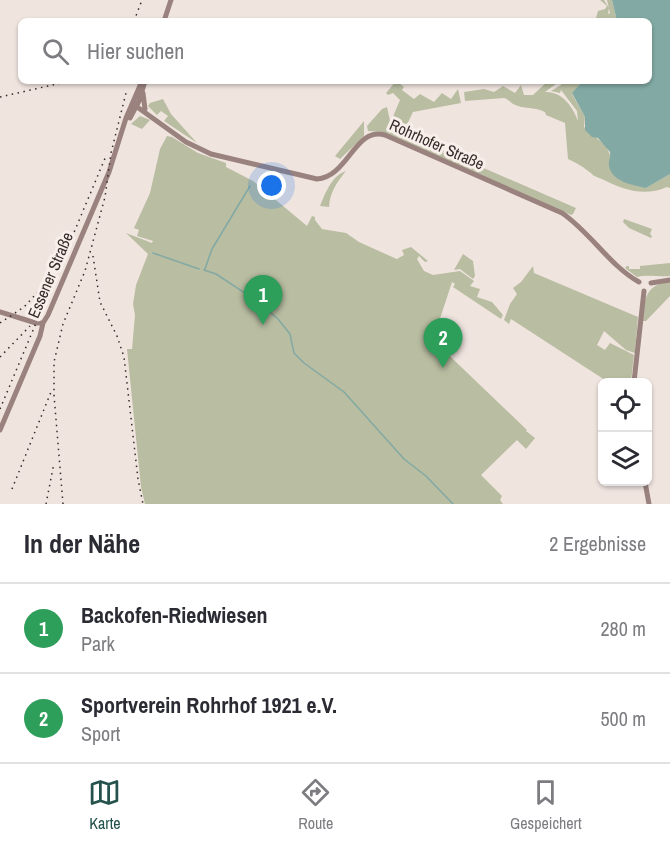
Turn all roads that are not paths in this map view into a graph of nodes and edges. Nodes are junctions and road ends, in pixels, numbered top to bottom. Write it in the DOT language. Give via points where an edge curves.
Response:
graph roads {
  1 [pos="171,0"];
  2 [pos="165,18"];
  3 [pos="142,84"];
  4 [pos="143,84"];
  5 [pos="143,89"];
  6 [pos="136,105"];
  7 [pos="144,111"];
  8 [pos="129,119"];
  9 [pos="123,129"];
  10 [pos="670,280"];
  11 [pos="639,282"];
  12 [pos="651,283"];
  13 [pos="644,291"];
  14 [pos="0,312"];
  15 [pos="42,323"];
  16 [pos="634,378"];
  17 [pos="0,430"];
  18 [pos="646,486"];
  19 [pos="649,504"];
  1 -- 2 [label="main road"];
  3 -- 6 [label="main road"];
  4 -- 5 [label="main road"];
  5 -- 6 [label="main road"];
  5 -- 7 [label="main road"];
  6 -- 7 [label="main road, Rohrhofer Straße"];
  6 -- 8 [label="main road, Essener Straße"];
  6 -- 9 [label="main road, Essener Straße"];
  7 -- 8 [label="main road"];
  7 -- 11 [label="main road, Rohrhofer Straße" via="198,148 227,159 322,179 340,168 363,139 378,133 557,211 572,220"];
  8 -- 9 [label="main road, Essener Straße"];
  9 -- 15 [label="main road, Essener Straße" via="105,181"];
  10 -- 12 [label="main road"];
  11 -- 12 [label="main road" via="645,278"];
  11 -- 13 [label="main road"];
  12 -- 13 [label="main road" via="649,290"];
  13 -- 16 [label="main road"];
  14 -- 15 [label="main road"];
  15 -- 17 [label="main road, Essener Straße"];
  18 -- 19 [label="main road"];
}
